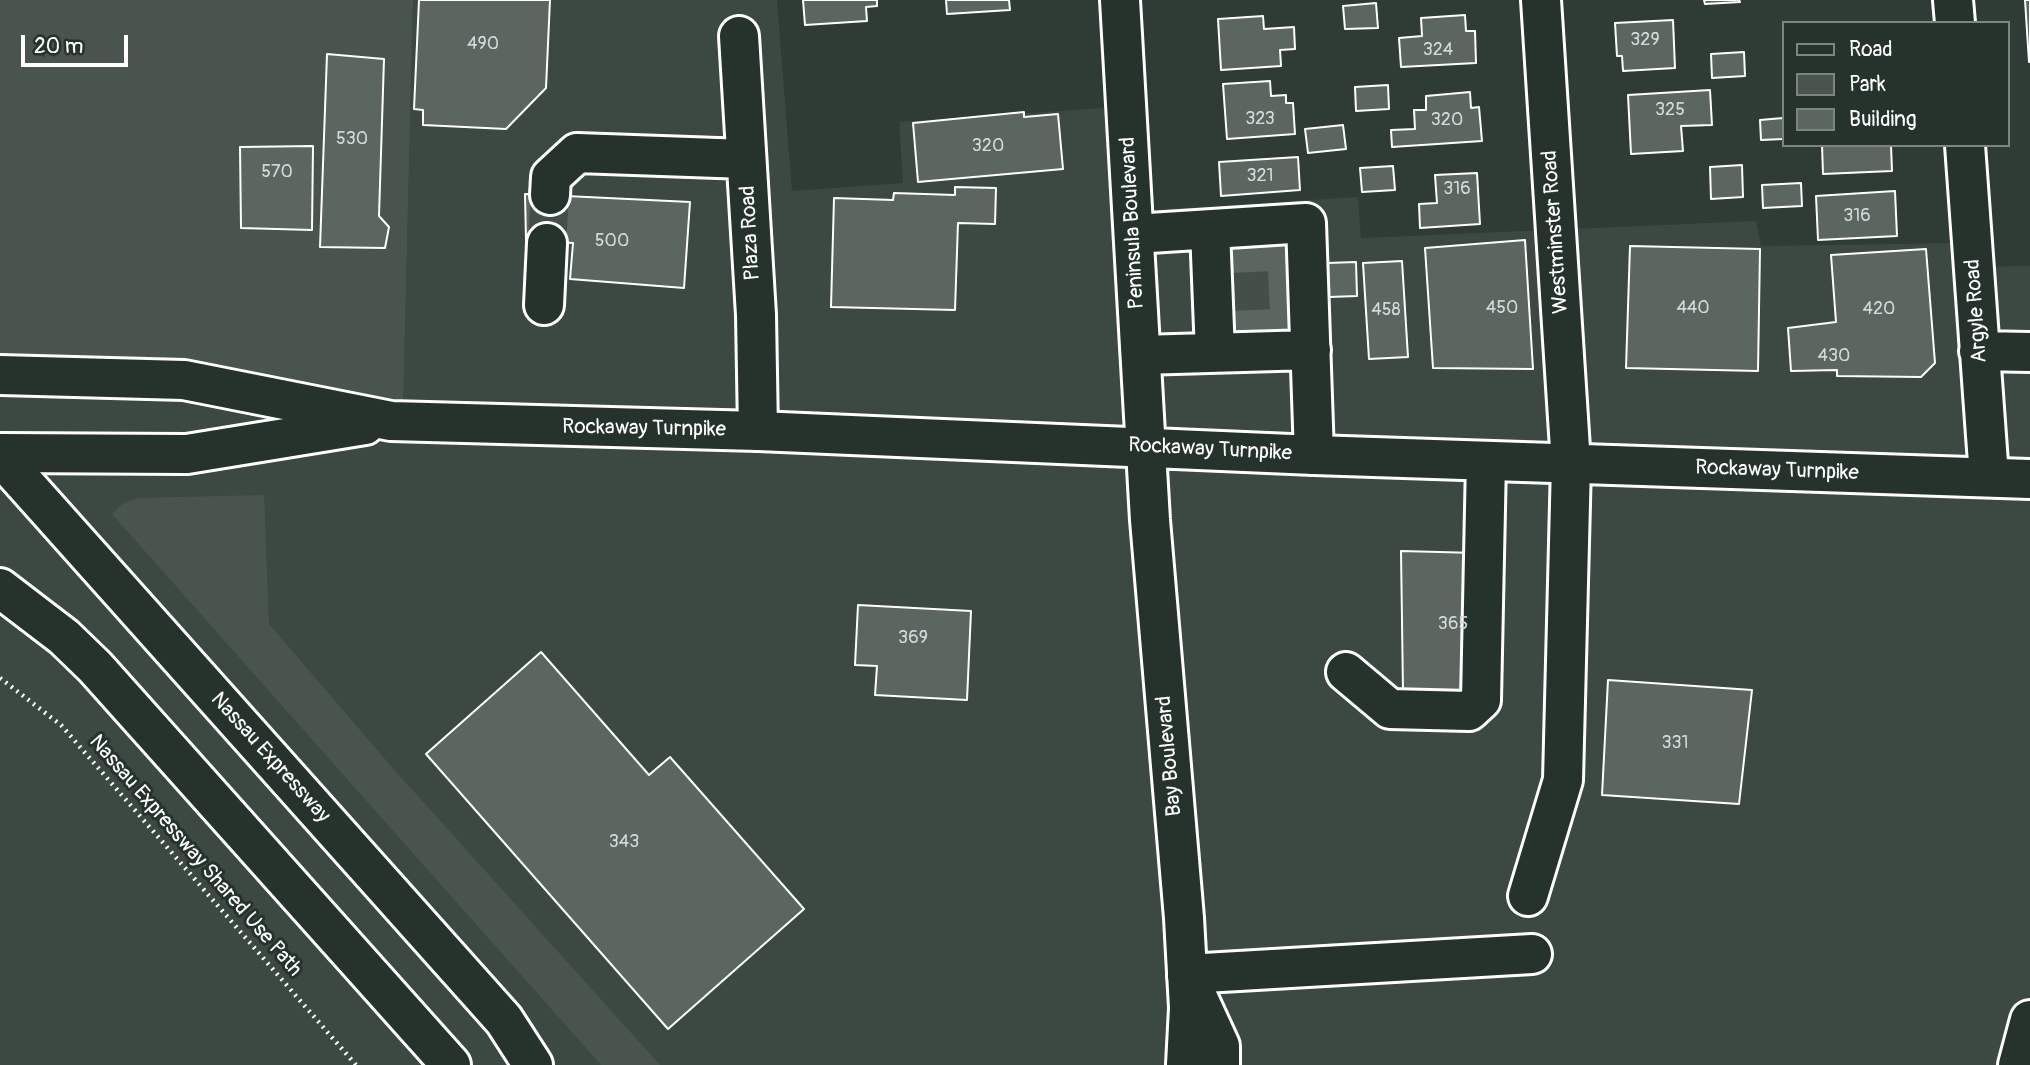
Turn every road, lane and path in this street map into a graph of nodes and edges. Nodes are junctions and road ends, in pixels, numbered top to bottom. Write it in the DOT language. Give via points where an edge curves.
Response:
graph roads {
  1 [pos="1120,0"];
  2 [pos="1541,0"];
  3 [pos="1953,0"];
  4 [pos="1955,21"];
  5 [pos="739,36"];
  6 [pos="1965,147"];
  7 [pos="746,159"];
  8 [pos="550,195"];
  9 [pos="1210,230"];
  10 [pos="1134,234"];
  11 [pos="547,243"];
  12 [pos="544,304"];
  13 [pos="1311,350"];
  14 [pos="1979,351"];
  15 [pos="2030,352"];
  16 [pos="1215,353"];
  17 [pos="1141,355"];
  18 [pos="0,375"];
  19 [pos="391,421"];
  20 [pos="758,432"];
  21 [pos="1147,447"];
  22 [pos="0,455"];
  23 [pos="1314,455"];
  24 [pos="1486,461"];
  25 [pos="1571,464"];
  26 [pos="1989,477"];
  27 [pos="2030,479"];
  28 [pos="0,588"];
  29 [pos="1346,672"];
  30 [pos="0,678"];
  31 [pos="1528,896"];
  32 [pos="1532,954"];
  33 [pos="1187,974"];
  34 [pos="2030,1020"];
  35 [pos="356,1065"];
  36 [pos="451,1065"];
  37 [pos="533,1065"];
  38 [pos="1186,1065"];
  39 [pos="1220,1065"];
  40 [pos="2018,1065"];
  1 -- 10 [label="main road, Peninsula Boulevard"];
  2 -- 25 [label="main road, Westminster Road"];
  3 -- 4 [label="main road"];
  5 -- 7 [label="main road, Plaza Road"];
  6 -- 14 [label="main road, Argyle Road"];
  7 -- 8 [label="main road" via="577,153 551,177"];
  7 -- 20 [label="main road, Plaza Road"];
  9 -- 10 [label="main road"];
  9 -- 13 [label="main road" via="1306,223 1301,288"];
  9 -- 16 [label="main road" via="1222,292"];
  10 -- 17 [label="main road, Peninsula Boulevard"];
  11 -- 12 [label="main road"];
  13 -- 16 [label="main road"];
  13 -- 23 [label="main road"];
  14 -- 15 [label="main road"];
  14 -- 26 [label="main road, Argyle Road"];
  16 -- 17 [label="main road"];
  17 -- 21 [label="main road, Peninsula Boulevard"];
  18 -- 19 [label="main road, Rockaway Turnpike" via="184,380"];
  19 -- 20 [label="main road, Rockaway Turnpike"];
  19 -- 22 [label="main road, Rockaway Turnpike" via="187,454"];
  20 -- 21 [label="main road, Rockaway Turnpike"];
  21 -- 23 [label="main road, Rockaway Turnpike"];
  21 -- 33 [label="main road, Bay Boulevard"];
  22 -- 37 [label="main road, Nassau Expressway" via="504,1020"];
  23 -- 24 [label="main road, Rockaway Turnpike"];
  24 -- 25 [label="main road, Rockaway Turnpike"];
  24 -- 29 [label="main road" via="1481,700 1469,711 1390,709"];
  25 -- 26 [label="main road, Rockaway Turnpike"];
  25 -- 31 [label="main road, Westminster Road" via="1563,780"];
  26 -- 27 [label="main road, Rockaway Turnpike"];
  28 -- 36 [label="main road" via="95,667"];
  30 -- 35 [label="path, Nassau Expressway Shared Use Path" via="61,725"];
  32 -- 33 [label="main road"];
  33 -- 38 [label="main road, Bay Boulevard"];
  33 -- 39 [label="main road" via="1220,1046"];
  34 -- 40 [label="main road"];
}
